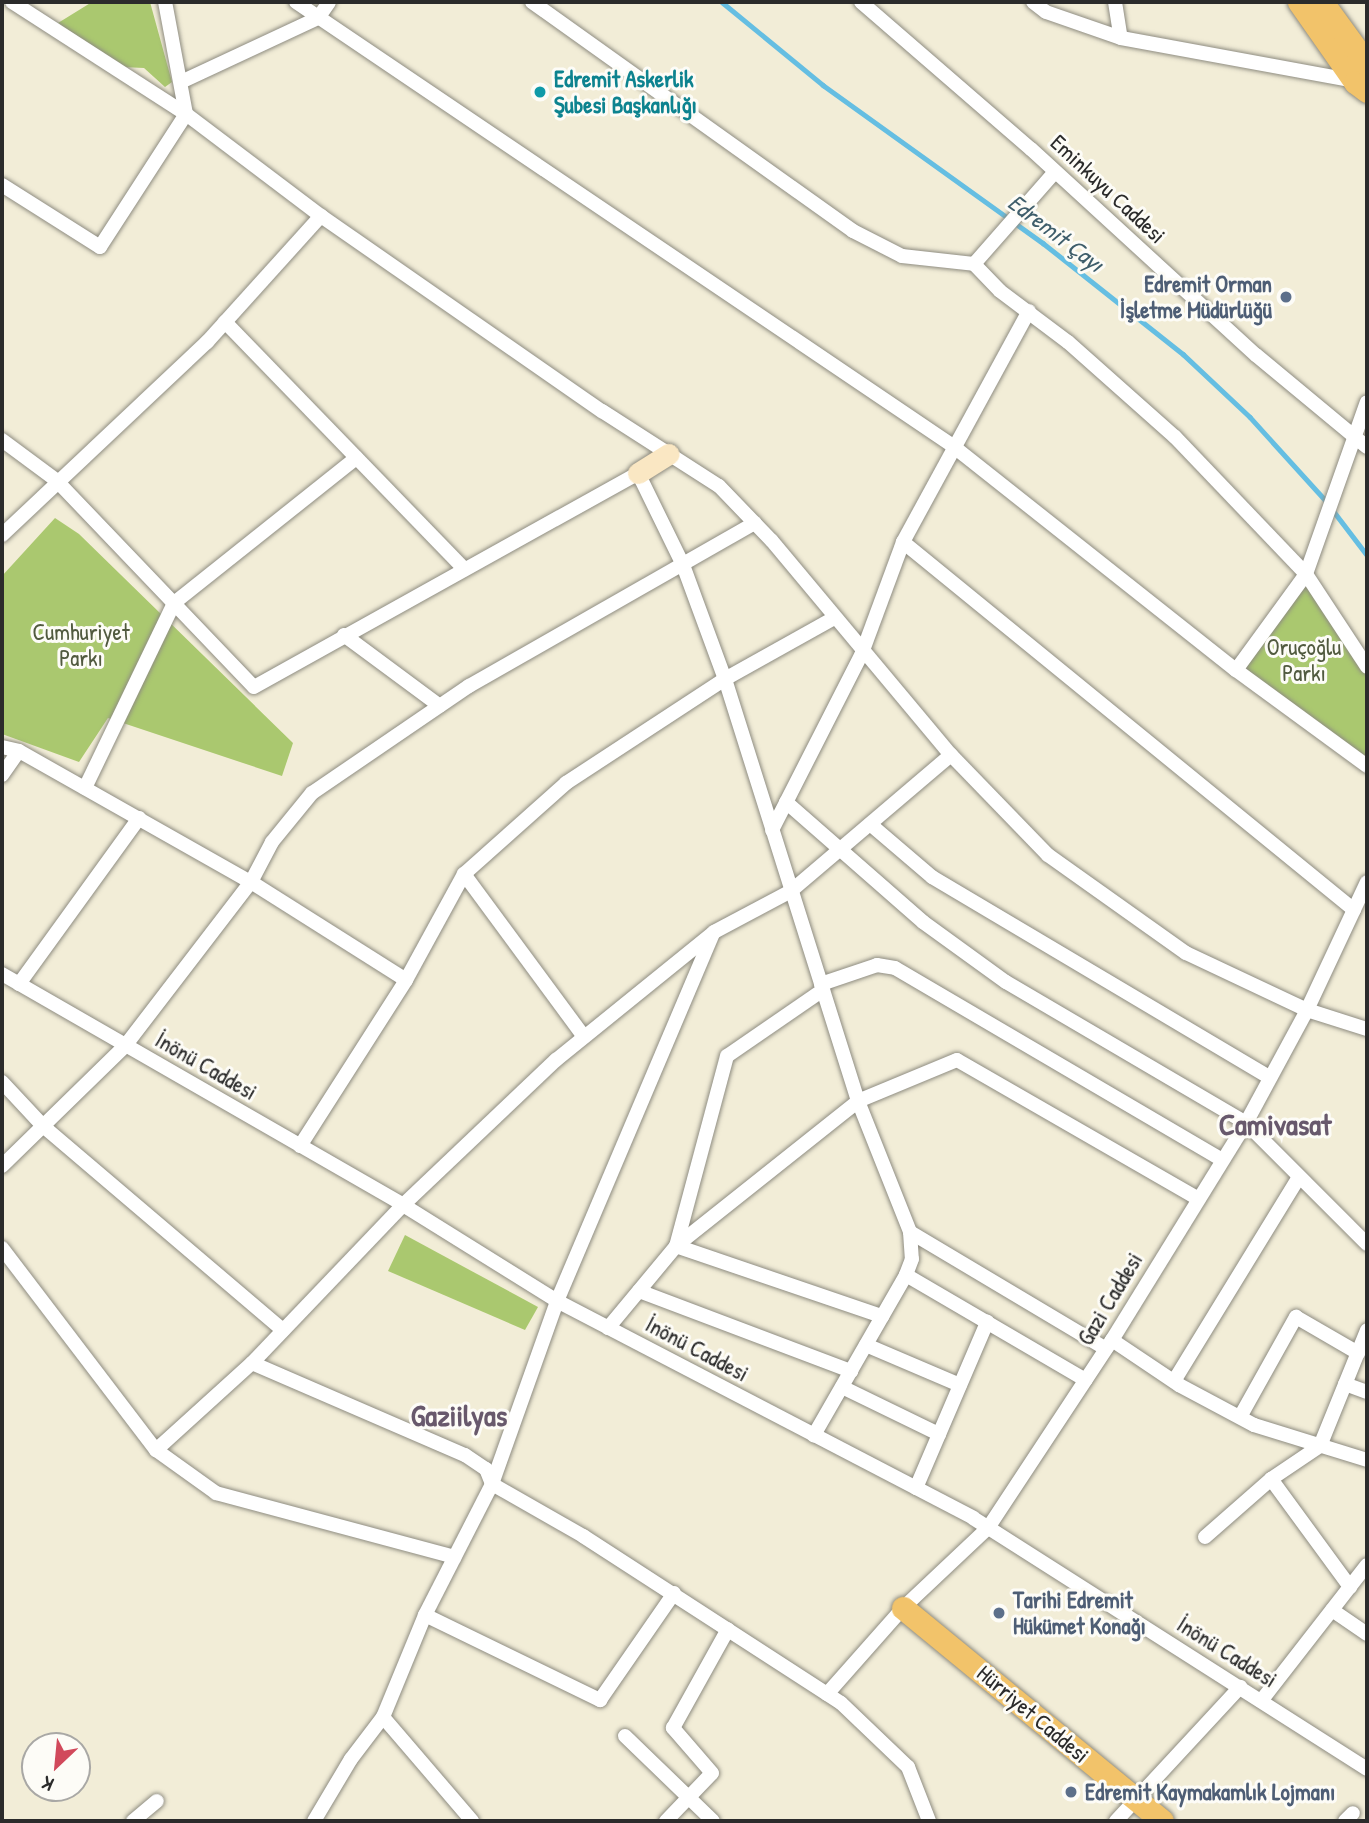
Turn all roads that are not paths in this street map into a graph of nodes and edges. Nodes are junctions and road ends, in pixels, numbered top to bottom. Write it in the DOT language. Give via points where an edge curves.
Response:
graph roads {
  1 [pos="12,2"];
  2 [pos="165,2"];
  3 [pos="296,2"];
  4 [pos="329,2"];
  5 [pos="532,2"];
  6 [pos="861,2"];
  7 [pos="1033,2"];
  8 [pos="1115,2"];
  9 [pos="1299,2"];
  10 [pos="1322,2"];
  11 [pos="318,18"];
  12 [pos="1121,38"];
  13 [pos="1364,77"];
  14 [pos="183,81"];
  15 [pos="186,114"];
  16 [pos="1054,173"];
  17 [pos="2,185"];
  18 [pos="321,216"];
  19 [pos="974,264"];
  20 [pos="1029,311"];
  21 [pos="225,323"];
  22 [pos="1367,402"];
  23 [pos="2,440"];
  24 [pos="1352,445"];
  25 [pos="953,446"];
  26 [pos="1367,447"];
  27 [pos="669,454"];
  28 [pos="356,457"];
  29 [pos="638,473"];
  30 [pos="56,480"];
  31 [pos="755,523"];
  32 [pos="2,535"];
  33 [pos="904,542"];
  34 [pos="683,565"];
  35 [pos="464,569"];
  36 [pos="1306,574"];
  37 [pos="174,603"];
  38 [pos="834,618"];
  39 [pos="344,635"];
  40 [pos="862,653"];
  41 [pos="1367,667"];
  42 [pos="1236,670"];
  43 [pos="725,679"];
  44 [pos="440,706"];
  45 [pos="2,747"];
  46 [pos="19,751"];
  47 [pos="951,755"];
  48 [pos="1367,766"];
  49 [pos="2,775"];
  50 [pos="85,788"];
  51 [pos="786,802"];
  52 [pos="139,818"];
  53 [pos="870,824"];
  54 [pos="772,830"];
  55 [pos="838,851"];
  56 [pos="464,874"];
  57 [pos="251,882"];
  58 [pos="1367,882"];
  59 [pos="791,891"];
  60 [pos="1354,910"];
  61 [pos="714,933"];
  62 [pos="2,974"];
  63 [pos="406,980"];
  64 [pos="19,984"];
  65 [pos="822,988"];
  66 [pos="1307,1010"];
  67 [pos="1367,1029"];
  68 [pos="584,1037"];
  69 [pos="125,1046"];
  70 [pos="1270,1078"];
  71 [pos="2,1082"];
  72 [pos="858,1101"];
  73 [pos="1245,1123"];
  74 [pos="43,1126"];
  75 [pos="300,1146"];
  76 [pos="1222,1160"];
  77 [pos="2,1166"];
  78 [pos="1299,1177"];
  79 [pos="1197,1198"];
  80 [pos="402,1205"];
  81 [pos="910,1232"];
  82 [pos="1367,1244"];
  83 [pos="676,1246"];
  84 [pos="2,1248"];
  85 [pos="906,1275"];
  86 [pos="639,1291"];
  87 [pos="558,1301"];
  88 [pos="882,1316"];
  89 [pos="987,1322"];
  90 [pos="608,1328"];
  91 [pos="283,1330"];
  92 [pos="1367,1330"];
  93 [pos="866,1345"];
  94 [pos="1109,1345"];
  95 [pos="1357,1353"];
  96 [pos="252,1363"];
  97 [pos="850,1371"];
  98 [pos="1086,1380"];
  99 [pos="1174,1381"];
  100 [pos="1345,1384"];
  101 [pos="960,1385"];
  102 [pos="842,1387"];
  103 [pos="1367,1392"];
  104 [pos="1240,1417"];
  105 [pos="939,1434"];
  106 [pos="814,1435"];
  107 [pos="1320,1446"];
  108 [pos="156,1450"];
  109 [pos="1367,1460"];
  110 [pos="1271,1479"];
  111 [pos="492,1484"];
  112 [pos="916,1488"];
  113 [pos="988,1528"];
  114 [pos="1205,1537"];
  115 [pos="455,1557"];
  116 [pos="1367,1565"];
  117 [pos="1350,1587"];
  118 [pos="674,1594"];
  119 [pos="1332,1610"];
  120 [pos="899,1612"];
  121 [pos="425,1615"];
  122 [pos="728,1629"];
  123 [pos="1367,1634"];
  124 [pos="1240,1687"];
  125 [pos="827,1694"];
  126 [pos="1261,1701"];
  127 [pos="383,1717"];
  128 [pos="625,1736"];
  129 [pos="1367,1769"];
  130 [pos="689,1797"];
  131 [pos="157,1801"];
  132 [pos="1131,1813"];
  133 [pos="133,1821"];
  134 [pos="314,1821"];
  135 [pos="472,1821"];
  136 [pos="666,1821"];
  137 [pos="713,1821"];
  138 [pos="929,1821"];
  139 [pos="1162,1821"];
  1 -- 15 [label="street"];
  2 -- 14 [label="street"];
  3 -- 11 [label="street"];
  4 -- 11 [label="street"];
  5 -- 19 [label="street" via="853,231 902,256"];
  6 -- 16 [label="street, Eminkuyu Caddesi"];
  7 -- 12 [label="street" via="1046,12"];
  8 -- 12 [label="street"];
  9 -- 13 [label="main road"];
  10 -- 13 [label="main road"];
  11 -- 14 [label="street"];
  11 -- 25 [label="street"];
  12 -- 13 [label="street"];
  14 -- 15 [label="street"];
  15 -- 17 [label="street" via="100,247"];
  15 -- 18 [label="street"];
  16 -- 19 [label="street"];
  16 -- 24 [label="street, Eminkuyu Caddesi"];
  18 -- 21 [label="street"];
  18 -- 27 [label="street"];
  19 -- 20 [label="street" via="1000,291"];
  20 -- 25 [label="street"];
  20 -- 36 [label="street" via="1175,437"];
  21 -- 28 [label="street"];
  21 -- 30 [label="street"];
  22 -- 24 [label="street"];
  23 -- 30 [label="street"];
  24 -- 26 [label="street, Eminkuyu Caddesi"];
  24 -- 36 [label="street"];
  25 -- 33 [label="street"];
  25 -- 42 [label="street"];
  27 -- 29 [label="street"];
  27 -- 31 [label="street" via="719,486"];
  28 -- 35 [label="street"];
  28 -- 37 [label="street"];
  29 -- 34 [label="street"];
  29 -- 35 [label="street"];
  30 -- 32 [label="street"];
  30 -- 37 [label="street"];
  31 -- 34 [label="street"];
  31 -- 38 [label="street"];
  33 -- 40 [label="street"];
  33 -- 60 [label="street"];
  34 -- 43 [label="street"];
  34 -- 44 [label="street"];
  35 -- 39 [label="street"];
  36 -- 41 [label="street"];
  36 -- 42 [label="street"];
  37 -- 39 [label="street" via="254,687"];
  37 -- 50 [label="street"];
  38 -- 40 [label="street"];
  38 -- 43 [label="street"];
  39 -- 44 [label="street"];
  40 -- 47 [label="street"];
  40 -- 51 [label="street"];
  42 -- 48 [label="street"];
  43 -- 54 [label="street"];
  43 -- 56 [label="street" via="566,783"];
  44 -- 57 [label="street" via="312,793 272,842"];
  45 -- 46 [label="street"];
  46 -- 49 [label="street"];
  46 -- 50 [label="street"];
  47 -- 53 [label="street"];
  47 -- 66 [label="street" via="1048,855 1186,953"];
  50 -- 52 [label="street"];
  51 -- 54 [label="street"];
  51 -- 55 [label="street"];
  52 -- 57 [label="street"];
  52 -- 64 [label="street"];
  53 -- 55 [label="street"];
  53 -- 70 [label="street" via="932,877"];
  54 -- 59 [label="street"];
  55 -- 59 [label="street"];
  55 -- 73 [label="street" via="923,922 1006,982"];
  56 -- 63 [label="street"];
  56 -- 68 [label="street"];
  57 -- 63 [label="street"];
  57 -- 69 [label="street"];
  58 -- 60 [label="street, Gazi Caddesi"];
  59 -- 61 [label="street"];
  59 -- 65 [label="street"];
  60 -- 66 [label="street, Gazi Caddesi"];
  61 -- 68 [label="street"];
  61 -- 87 [label="street"];
  62 -- 64 [label="street, İnönü Caddesi"];
  63 -- 75 [label="street"];
  64 -- 69 [label="street, İnönü Caddesi"];
  65 -- 72 [label="street"];
  65 -- 76 [label="street" via="877,965 895,968"];
  65 -- 83 [label="street" via="727,1056"];
  66 -- 67 [label="street"];
  66 -- 70 [label="street, Gazi Caddesi"];
  68 -- 80 [label="street"];
  69 -- 74 [label="street"];
  69 -- 75 [label="street, İnönü Caddesi"];
  70 -- 73 [label="street, Gazi Caddesi"];
  71 -- 74 [label="street"];
  72 -- 79 [label="street" via="957,1059"];
  72 -- 81 [label="street"];
  72 -- 83 [label="street"];
  73 -- 76 [label="street, Gazi Caddesi"];
  73 -- 78 [label="street"];
  74 -- 77 [label="street"];
  74 -- 91 [label="street"];
  75 -- 80 [label="street, İnönü Caddesi"];
  76 -- 79 [label="street, Gazi Caddesi"];
  78 -- 82 [label="street"];
  78 -- 99 [label="street"];
  79 -- 94 [label="street, Gazi Caddesi"];
  80 -- 87 [label="street, İnönü Caddesi"];
  80 -- 91 [label="street"];
  81 -- 85 [label="street" via="912,1259"];
  81 -- 94 [label="street"];
  83 -- 86 [label="street"];
  83 -- 88 [label="street"];
  84 -- 108 [label="street"];
  85 -- 88 [label="street"];
  85 -- 89 [label="street"];
  86 -- 90 [label="street"];
  86 -- 97 [label="street"];
  87 -- 90 [label="street, İnönü Caddesi"];
  87 -- 111 [label="street"];
  88 -- 93 [label="street"];
  89 -- 98 [label="street"];
  89 -- 101 [label="street"];
  90 -- 106 [label="street, İnönü Caddesi"];
  91 -- 96 [label="street"];
  92 -- 95 [label="street"];
  93 -- 97 [label="street"];
  93 -- 101 [label="street"];
  94 -- 98 [label="street, Gazi Caddesi"];
  94 -- 99 [label="street"];
  95 -- 100 [label="street"];
  95 -- 104 [label="street" via="1296,1317"];
  96 -- 108 [label="street"];
  96 -- 111 [label="street" via="465,1455 486,1469"];
  97 -- 102 [label="street"];
  98 -- 113 [label="street, Gazi Caddesi"];
  99 -- 104 [label="street"];
  100 -- 103 [label="street"];
  100 -- 107 [label="street"];
  101 -- 105 [label="street"];
  102 -- 105 [label="street"];
  102 -- 106 [label="street"];
  104 -- 107 [label="street"];
  105 -- 112 [label="street"];
  106 -- 112 [label="street, İnönü Caddesi"];
  107 -- 109 [label="street"];
  107 -- 110 [label="street"];
  108 -- 115 [label="street" via="216,1493"];
  110 -- 114 [label="street"];
  110 -- 117 [label="street"];
  111 -- 115 [label="street"];
  111 -- 118 [label="street"];
  112 -- 113 [label="street, İnönü Caddesi"];
  113 -- 120 [label="street, Gazi Caddesi"];
  113 -- 124 [label="street, İnönü Caddesi"];
  115 -- 121 [label="street"];
  116 -- 117 [label="street"];
  117 -- 119 [label="street"];
  118 -- 121 [label="street" via="600,1700"];
  118 -- 122 [label="street"];
  119 -- 123 [label="street"];
  119 -- 126 [label="street"];
  120 -- 125 [label="street, Gazi Caddesi"];
  120 -- 132 [label="main road, Hürriyet Caddesi"];
  121 -- 127 [label="street"];
  122 -- 125 [label="street"];
  122 -- 130 [label="street" via="673,1728 712,1773"];
  124 -- 126 [label="street, İnönü Caddesi"];
  124 -- 132 [label="street"];
  125 -- 138 [label="street" via="908,1767"];
  126 -- 129 [label="street, İnönü Caddesi"];
  127 -- 134 [label="street"];
  127 -- 135 [label="street"];
  128 -- 130 [label="street"];
  130 -- 136 [label="street"];
  130 -- 137 [label="street"];
  131 -- 133 [label="street"];
  132 -- 139 [label="main road, Hürriyet Caddesi"];
}
